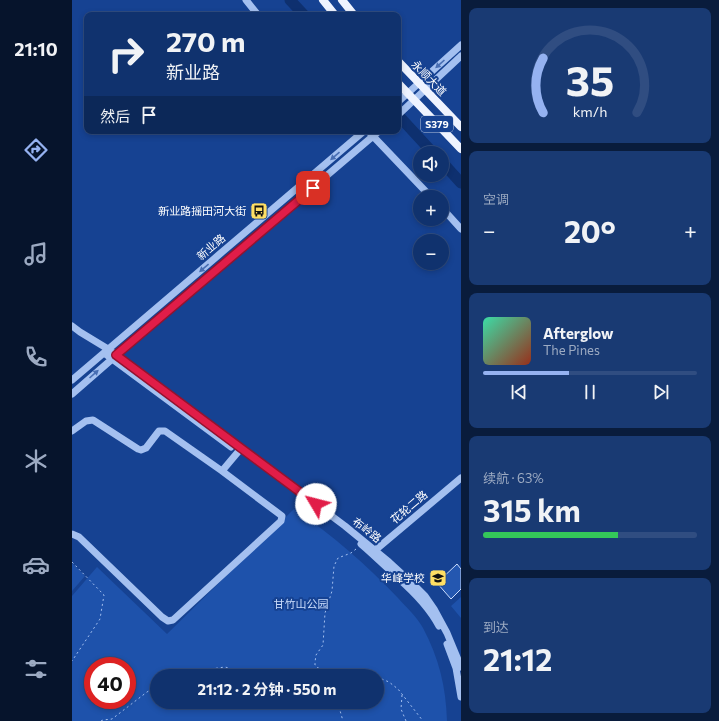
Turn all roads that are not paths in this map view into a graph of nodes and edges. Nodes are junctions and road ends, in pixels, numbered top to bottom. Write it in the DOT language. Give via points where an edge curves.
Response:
graph roads {
  1 [pos="246,0"];
  2 [pos="323,0"];
  3 [pos="342,0"];
  4 [pos="256,12"];
  5 [pos="333,12"];
  6 [pos="352,12"];
  7 [pos="461,45"];
  8 [pos="461,56"];
  9 [pos="401,64"];
  10 [pos="419,83"];
  11 [pos="401,87"];
  12 [pos="425,89"];
  13 [pos="410,100"];
  14 [pos="401,101"];
  15 [pos="401,111"];
  16 [pos="461,127"];
  17 [pos="361,134"];
  18 [pos="374,134"];
  19 [pos="376,134"];
  20 [pos="461,149"];
  21 [pos="425,190"];
  22 [pos="449,216"];
  23 [pos="461,229"];
  24 [pos="72,326"];
  25 [pos="106,351"];
  26 [pos="114,357"];
  27 [pos="72,380"];
  28 [pos="72,394"];
  29 [pos="72,431"];
  30 [pos="238,452"];
  31 [pos="222,471"];
  32 [pos="461,478"];
  33 [pos="72,534"];
  34 [pos="373,551"];
  35 [pos="461,667"];
  36 [pos="461,697"];
  1 -- 4 [label="street"];
  2 -- 5 [label="main road"];
  3 -- 6 [label="main road"];
  7 -- 10 [label="street, one-way"];
  8 -- 12 [label="street"];
  9 -- 10 [label="main road, 永顺大道 / S379"];
  10 -- 12 [label="main road, 永顺大道 / S379"];
  10 -- 13 [label="street"];
  11 -- 13 [label="main road, S379"];
  12 -- 13 [label="street"];
  12 -- 16 [label="main road, 永顺大道 / S379"];
  13 -- 14 [label="street"];
  13 -- 15 [label="street"];
  13 -- 20 [label="main road, S379"];
  17 -- 25 [label="street, 新业路, one-way"];
  18 -- 26 [label="street, 新业路"];
  19 -- 21 [label="street"];
  22 -- 23 [label="street"];
  24 -- 25 [label="street, 布岭路"];
  25 -- 26 [label="street, 布岭路"];
  25 -- 27 [label="street, 新业路"];
  28 -- 26 [label="street, 新业路, one-way"];
  26 -- 30 [label="street, 布岭路"];
  26 -- 34 [label="street, 布岭路" via="340,522"];
  29 -- 31 [label="street" via="86,421 93,420 141,450 146,448 159,431 165,431"];
  30 -- 31 [label="street"];
  30 -- 34 [label="street, 布岭路" via="360,544"];
  31 -- 33 [label="street" via="282,516 281,521 174,620 168,621 162,617 79,537"];
  32 -- 34 [label="street, 花轮二路"];
  34 -- 35 [label="street, 布岭路" via="425,596 447,633"];
  34 -- 36 [label="street, 布岭路" via="413,592 436,621 450,649"];
}
